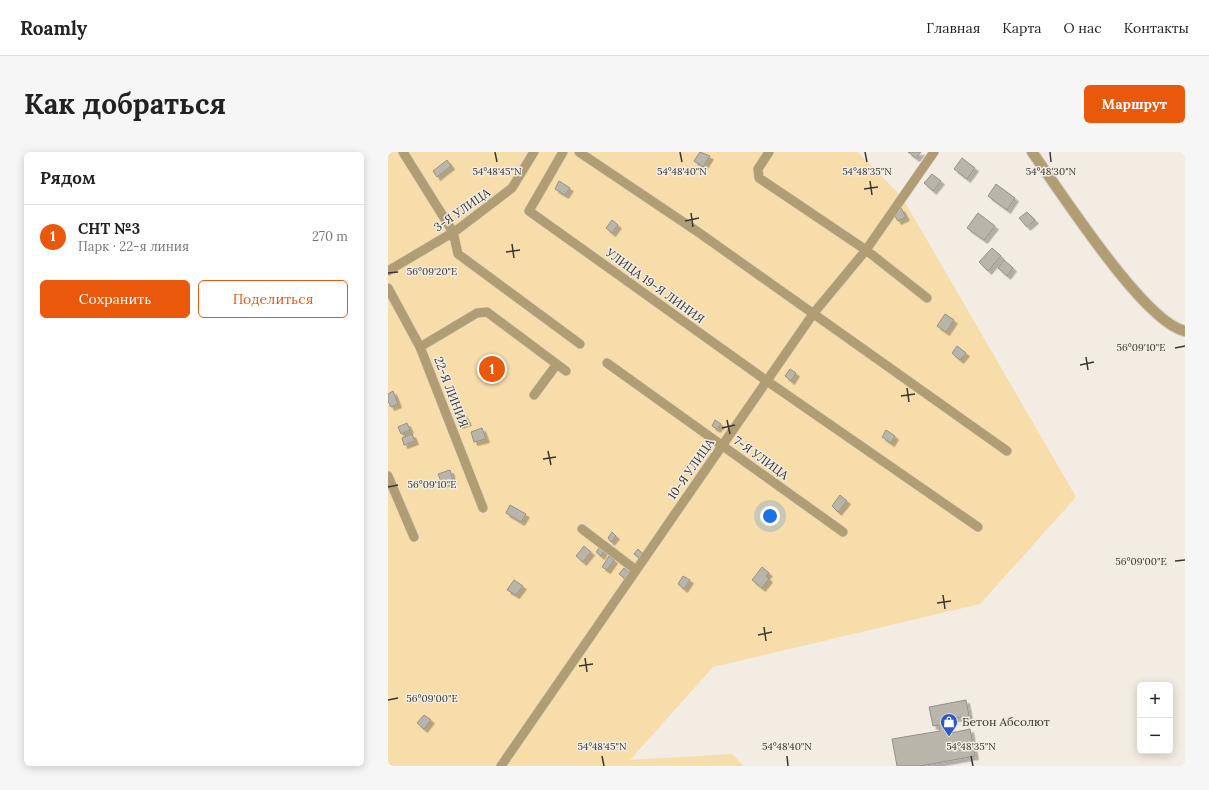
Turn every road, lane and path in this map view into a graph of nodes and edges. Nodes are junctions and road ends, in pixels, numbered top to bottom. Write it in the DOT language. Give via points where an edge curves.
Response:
graph roads {
  1 [pos="403,152"];
  2 [pos="534,152"];
  3 [pos="563,152"];
  4 [pos="579,152"];
  5 [pos="769,152"];
  6 [pos="934,152"];
  7 [pos="1032,152"];
  8 [pos="453,232"];
  9 [pos="866,250"];
  10 [pos="388,271"];
  11 [pos="388,288"];
  12 [pos="927,298"];
  13 [pos="813,314"];
  14 [pos="1185,331"];
  15 [pos="580,344"];
  16 [pos="420,347"];
  17 [pos="607,363"];
  18 [pos="557,364"];
  19 [pos="566,371"];
  20 [pos="767,381"];
  21 [pos="534,395"];
  22 [pos="722,445"];
  23 [pos="1007,451"];
  24 [pos="388,476"];
  25 [pos="483,508"];
  26 [pos="978,527"];
  27 [pos="582,529"];
  28 [pos="843,532"];
  29 [pos="414,537"];
  30 [pos="636,570"];
  31 [pos="501,766"];
  1 -- 8 [label="street"];
  2 -- 8 [label="street, 3-Я УЛИЦА" via="512,188"];
  3 -- 20 [label="street, УЛИЦА 19-Я ЛИНИЯ" via="529,211"];
  4 -- 13 [label="street"];
  5 -- 9 [label="street" via="758,170 759,178"];
  6 -- 9 [label="street, 10-Я УЛИЦА"];
  7 -- 14 [label="street" via="1117,270 1155,313"];
  8 -- 10 [label="street, 3-Я УЛИЦА"];
  8 -- 15 [label="street" via="458,254"];
  9 -- 12 [label="street"];
  9 -- 13 [label="street, 10-Я УЛИЦА"];
  11 -- 16 [label="street, 22-Я ЛИНИЯ"];
  13 -- 20 [label="street, 10-Я УЛИЦА"];
  13 -- 23 [label="street"];
  16 -- 18 [label="street" via="477,313 487,312"];
  16 -- 25 [label="street, 22-Я ЛИНИЯ"];
  17 -- 22 [label="street, 7-Я УЛИЦА"];
  18 -- 19 [label="street"];
  18 -- 21 [label="street"];
  20 -- 22 [label="street, 10-Я УЛИЦА"];
  20 -- 26 [label="street, УЛИЦА 19-Я ЛИНИЯ"];
  22 -- 28 [label="street, 7-Я УЛИЦА"];
  22 -- 30 [label="street, 10-Я УЛИЦА"];
  24 -- 29 [label="street"];
  27 -- 30 [label="street"];
  30 -- 31 [label="street, 10-Я УЛИЦА"];
}
